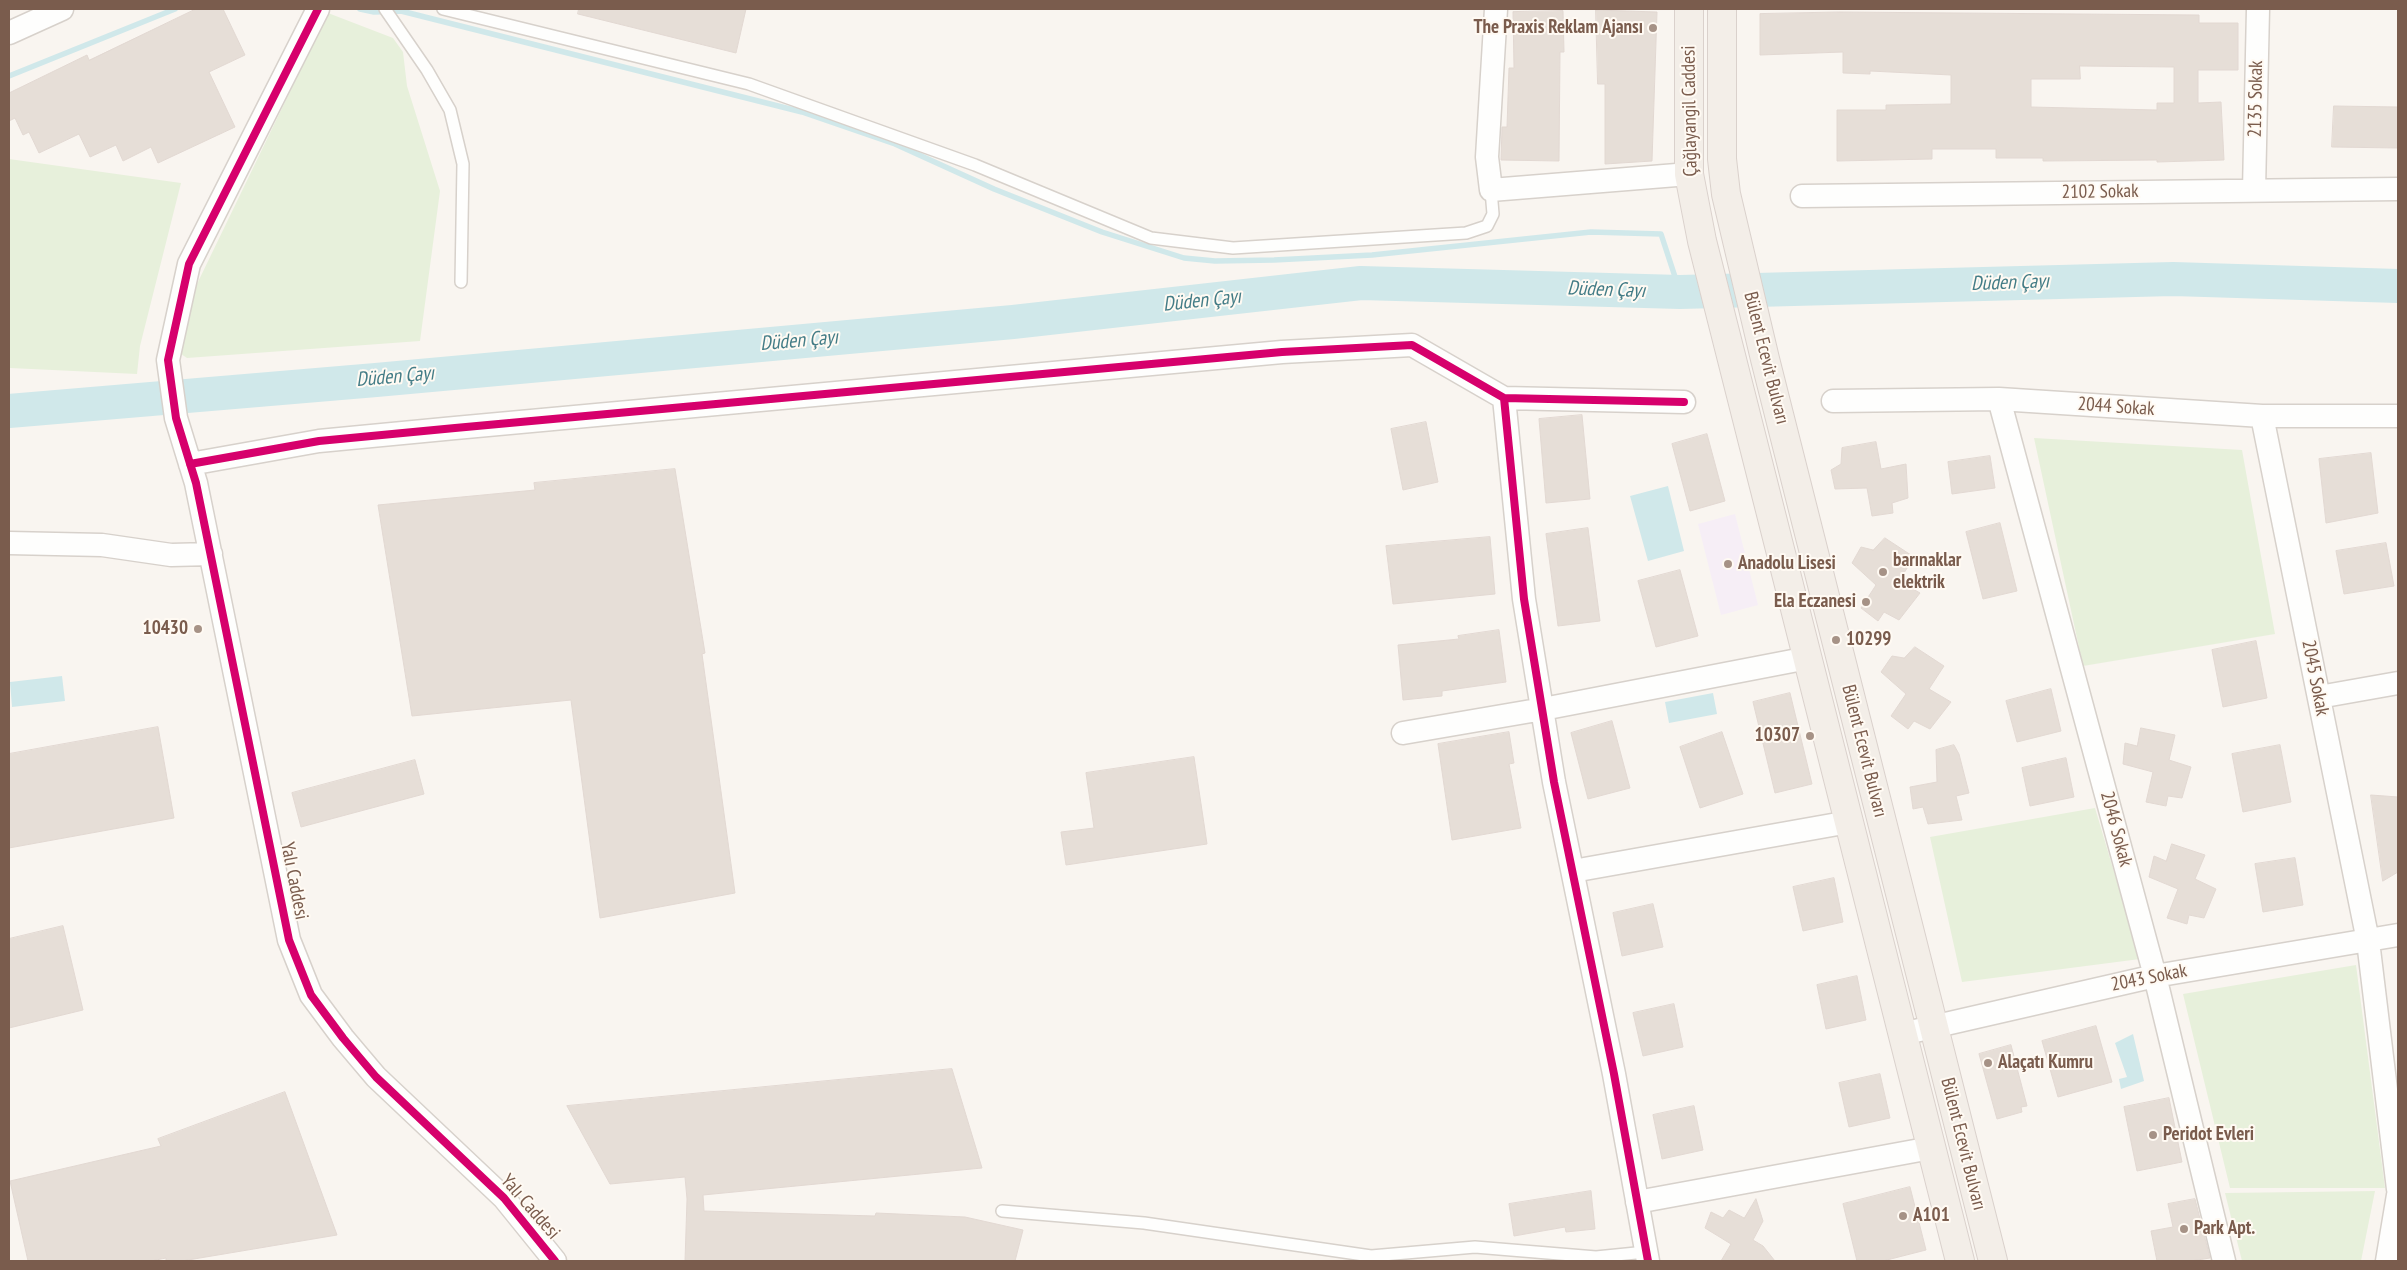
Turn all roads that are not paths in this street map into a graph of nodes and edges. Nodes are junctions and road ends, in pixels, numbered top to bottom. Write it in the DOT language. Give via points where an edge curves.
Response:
graph roads {
  1 [pos="62,9"];
  2 [pos="318,9"];
  3 [pos="385,9"];
  4 [pos="443,9"];
  5 [pos="1496,9"];
  6 [pos="1689,9"];
  7 [pos="1722,9"];
  8 [pos="2258,9"];
  9 [pos="9,33"];
  10 [pos="1689,174"];
  11 [pos="2398,189"];
  12 [pos="1491,190"];
  13 [pos="2254,190"];
  14 [pos="1802,196"];
  15 [pos="1702,241"];
  16 [pos="1737,241"];
  17 [pos="461,282"];
  18 [pos="1504,398"];
  19 [pos="1999,399"];
  20 [pos="1833,401"];
  21 [pos="1684,402"];
  22 [pos="2262,416"];
  23 [pos="2398,416"];
  24 [pos="190,464"];
  25 [pos="9,543"];
  26 [pos="211,554"];
  27 [pos="1808,658"];
  28 [pos="2398,683"];
  29 [pos="2319,697"];
  30 [pos="1542,710"];
  31 [pos="1403,733"];
  32 [pos="1849,822"];
  33 [pos="1573,871"];
  34 [pos="2398,935"];
  35 [pos="2368,941"];
  36 [pos="2155,976"];
  37 [pos="1933,1026"];
  38 [pos="1902,1034"];
  39 [pos="1931,1148"];
  40 [pos="2398,1190"];
  41 [pos="2398,1195"];
  42 [pos="1637,1202"];
  43 [pos="1002,1212"];
  44 [pos="1647,1257"];
  45 [pos="555,1261"];
  46 [pos="1960,1261"];
  47 [pos="1993,1261"];
  48 [pos="2224,1261"];
  49 [pos="2387,1261"];
  1 -- 9 [label="street"];
  2 -- 24 [label="street, Yalı Caddesi" via="189,264 168,360 176,418"];
  3 -- 17 [label="lane" via="450,110 464,164"];
  4 -- 12 [label="lane" via="748,84 975,165 1152,238 1178,243 1233,248 1473,232 1487,226 1492,214"];
  5 -- 12 [label="street" via="1487,157"];
  6 -- 10 [label="main road, Çağlayangil Caddesi"];
  7 -- 16 [label="main road, Çağlayangil Caddesi" via="1722,159"];
  8 -- 13 [label="street, 2135 Sokak"];
  10 -- 12 [label="street"];
  10 -- 15 [label="main road, Çağlayangil Caddesi"];
  11 -- 13 [label="street, 2102 Sokak"];
  13 -- 14 [label="street, 2102 Sokak"];
  15 -- 27 [label="main road, Bülent Ecevit Bulvarı"];
  16 -- 37 [label="main road, Bülent Ecevit Bulvarı"];
  18 -- 21 [label="street"];
  18 -- 24 [label="street" via="1412,345 1282,352 319,441"];
  18 -- 30 [label="street" via="1524,598"];
  19 -- 20 [label="street, 2044 Sokak"];
  19 -- 22 [label="street, 2044 Sokak"];
  19 -- 36 [label="street, 2046 Sokak"];
  22 -- 23 [label="street, 2044 Sokak"];
  22 -- 29 [label="street, 2045 Sokak"];
  24 -- 26 [label="street, Yalı Caddesi"];
  25 -- 26 [label="street" via="102,545 171,555"];
  26 -- 45 [label="street, Yalı Caddesi" via="289,940 311,995 376,1077 504,1198"];
  27 -- 30 [label="street"];
  27 -- 32 [label="main road, Bülent Ecevit Bulvarı"];
  28 -- 29 [label="street"];
  29 -- 35 [label="street, 2045 Sokak"];
  30 -- 31 [label="street"];
  30 -- 33 [label="street"];
  32 -- 33 [label="street"];
  32 -- 38 [label="main road, Bülent Ecevit Bulvarı"];
  33 -- 42 [label="street"];
  34 -- 35 [label="street, 2043 Sokak"];
  35 -- 36 [label="street, 2043 Sokak"];
  35 -- 40 [label="street, 2045 Sokak"];
  36 -- 37 [label="street, 2043 Sokak"];
  36 -- 48 [label="street, 2046 Sokak"];
  37 -- 38 [label="street, 2043 Sokak"];
  37 -- 47 [label="main road, Bülent Ecevit Bulvarı"];
  38 -- 39 [label="main road, Bülent Ecevit Bulvarı"];
  39 -- 42 [label="street"];
  39 -- 46 [label="main road, Bülent Ecevit Bulvarı"];
  41 -- 49 [label="street"];
  42 -- 44 [label="street"];
  43 -- 44 [label="lane" via="1144,1223 1371,1256 1475,1247 1596,1257"];
}
